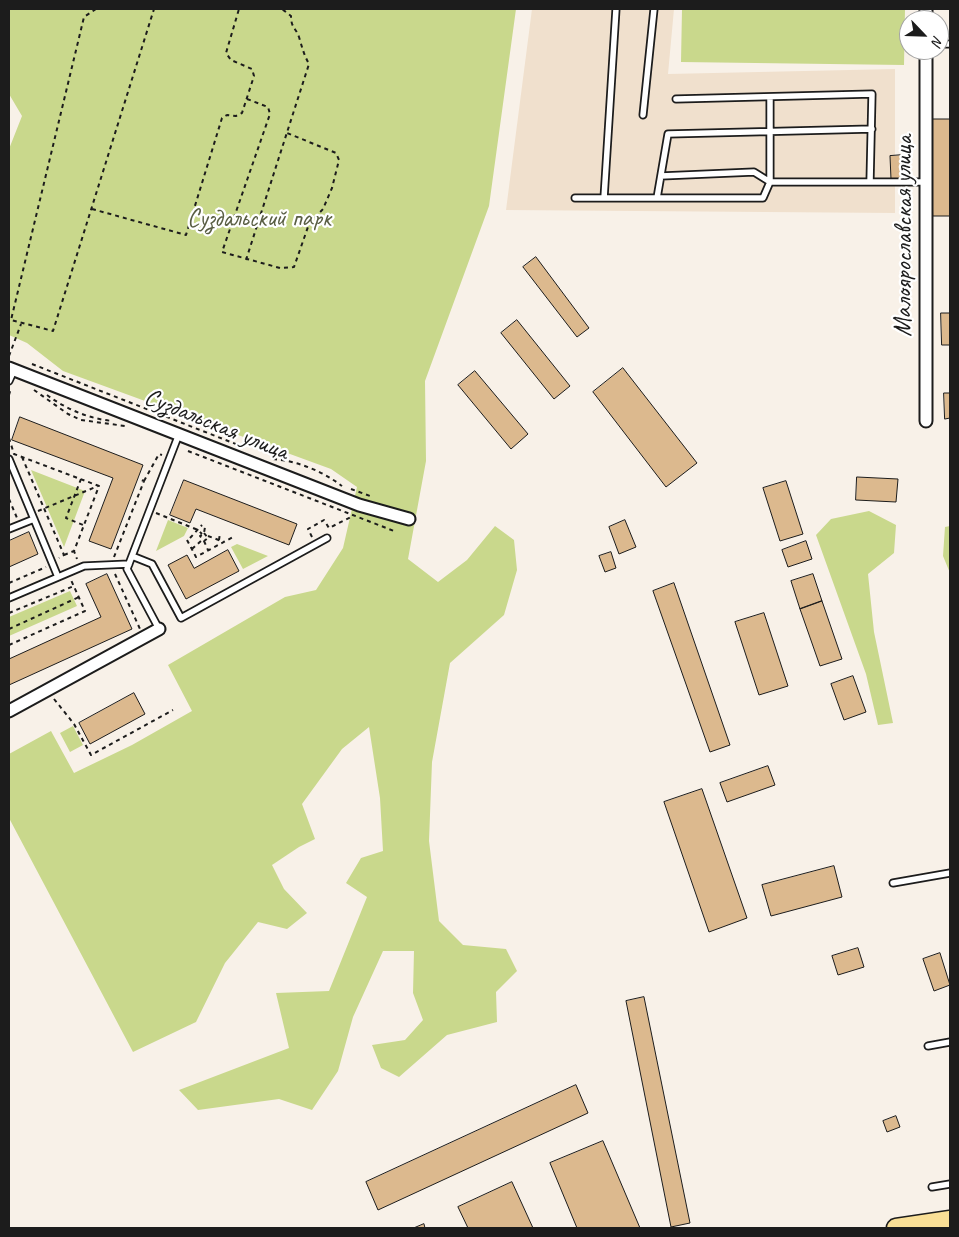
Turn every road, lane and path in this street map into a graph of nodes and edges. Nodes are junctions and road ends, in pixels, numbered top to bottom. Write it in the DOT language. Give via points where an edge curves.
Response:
graph roads {
  1 [pos="96,9"];
  2 [pos="154,9"];
  3 [pos="239,9"];
  4 [pos="282,9"];
  5 [pos="616,9"];
  6 [pos="654,9"];
  7 [pos="926,60"];
  8 [pos="770,97"];
  9 [pos="247,99"];
  10 [pos="676,99"];
  11 [pos="643,115"];
  12 [pos="872,129"];
  13 [pos="770,131"];
  14 [pos="287,133"];
  15 [pos="661,176"];
  16 [pos="770,182"];
  17 [pos="870,182"];
  18 [pos="926,182"];
  19 [pos="575,198"];
  20 [pos="604,198"];
  21 [pos="657,198"];
  22 [pos="92,209"];
  23 [pos="246,260"];
  24 [pos="21,324"];
  25 [pos="9,356"];
  26 [pos="27,362"];
  27 [pos="11,369"];
  28 [pos="9,381"];
  29 [pos="926,421"];
  30 [pos="126,426"];
  31 [pos="179,434"];
  32 [pos="9,438"];
  33 [pos="174,446"];
  34 [pos="249,449"];
  35 [pos="162,455"];
  36 [pos="266,456"];
  37 [pos="22,457"];
  38 [pos="9,459"];
  39 [pos="274,459"];
  40 [pos="81,479"];
  41 [pos="138,479"];
  42 [pos="144,481"];
  43 [pos="98,486"];
  44 [pos="351,489"];
  45 [pos="75,495"];
  46 [pos="377,498"];
  47 [pos="9,499"];
  48 [pos="44,508"];
  49 [pos="149,511"];
  50 [pos="357,513"];
  51 [pos="33,516"];
  52 [pos="353,516"];
  53 [pos="409,519"];
  54 [pos="20,525"];
  55 [pos="84,525"];
  56 [pos="9,529"];
  57 [pos="198,530"];
  58 [pos="394,531"];
  59 [pos="203,533"];
  60 [pos="220,533"];
  61 [pos="208,536"];
  62 [pos="233,538"];
  63 [pos="313,538"];
  64 [pos="327,538"];
  65 [pos="203,540"];
  66 [pos="219,541"];
  67 [pos="224,542"];
  68 [pos="192,550"];
  69 [pos="208,551"];
  70 [pos="64,556"];
  71 [pos="132,556"];
  72 [pos="52,563"];
  73 [pos="128,564"];
  74 [pos="111,565"];
  75 [pos="68,573"];
  76 [pos="58,577"];
  77 [pos="9,583"];
  78 [pos="74,586"];
  79 [pos="79,597"];
  80 [pos="9,598"];
  81 [pos="9,614"];
  82 [pos="9,629"];
  83 [pos="159,629"];
  84 [pos="144,638"];
  85 [pos="9,645"];
  86 [pos="47,690"];
  87 [pos="173,710"];
  88 [pos="9,711"];
  89 [pos="950,873"];
  90 [pos="893,883"];
  91 [pos="950,1042"];
  92 [pos="928,1046"];
  93 [pos="950,1184"];
  94 [pos="932,1187"];
  95 [pos="950,1220"];
  96 [pos="896,1228"];
  1 -- 24 [label="path" via="84,17 13,311 11,320"];
  2 -- 22 [label="path"];
  3 -- 9 [label="path" via="226,53 231,60 252,68 254,76"];
  4 -- 14 [label="path" via="291,16 291,26 299,36 308,64"];
  5 -- 20 [label="lane"];
  6 -- 11 [label="lane"];
  7 -- 18 [label="street, Малоярославская улица"];
  8 -- 10 [label="lane"];
  8 -- 12 [label="lane" via="872,94"];
  8 -- 13 [label="lane"];
  9 -- 22 [label="path" via="242,113 222,118 186,236"];
  9 -- 23 [label="path" via="268,107 270,114 222,252"];
  12 -- 13 [label="lane"];
  12 -- 17 [label="lane"];
  13 -- 15 [label="lane" via="668,134"];
  13 -- 16 [label="lane"];
  14 -- 23 [label="path"];
  14 -- 23 [label="path" via="336,153 339,160 332,188 323,209 309,224 294,267 280,268"];
  15 -- 16 [label="lane" via="754,172"];
  15 -- 21 [label="lane"];
  16 -- 17 [label="lane"];
  16 -- 21 [label="lane" via="763,198"];
  17 -- 18 [label="lane"];
  18 -- 29 [label="street, Малоярославская улица"];
  19 -- 20 [label="lane"];
  20 -- 21 [label="lane"];
  22 -- 24 [label="path" via="53,331"];
  24 -- 25 [label="path"];
  26 -- 34 [label="path"];
  27 -- 28 [label="lane"];
  27 -- 31 [label="street, Суздальская улица"];
  28 -- 30 [label="path" via="34,390 81,420"];
  31 -- 33 [label="lane"];
  31 -- 53 [label="street, Суздальская улица" via="358,505"];
  32 -- 37 [label="path" via="14,454"];
  33 -- 49 [label="lane"];
  33 -- 52 [label="path"];
  35 -- 42 [label="path" via="158,454"];
  36 -- 39 [label="path"];
  37 -- 40 [label="path"];
  37 -- 48 [label="path"];
  38 -- 51 [label="lane"];
  40 -- 43 [label="path"];
  40 -- 45 [label="path"];
  41 -- 42 [label="path"];
  42 -- 74 [label="path"];
  43 -- 45 [label="path"];
  43 -- 55 [label="path"];
  44 -- 46 [label="path"];
  45 -- 48 [label="path"];
  45 -- 55 [label="path" via="66,518"];
  47 -- 54 [label="path"];
  48 -- 51 [label="path"];
  48 -- 70 [label="path"];
  49 -- 57 [label="path"];
  49 -- 71 [label="lane"];
  50 -- 52 [label="path"];
  51 -- 54 [label="lane"];
  51 -- 72 [label="lane"];
  52 -- 58 [label="path"];
  52 -- 63 [label="path" via="329,528 324,520 308,528"];
  54 -- 56 [label="lane"];
  55 -- 70 [label="path" via="74,551"];
  57 -- 59 [label="path"];
  57 -- 59 [label="path" via="203,526"];
  57 -- 68 [label="path" via="188,539"];
  59 -- 61 [label="path"];
  59 -- 65 [label="path"];
  60 -- 66 [label="path"];
  61 -- 65 [label="path"];
  61 -- 66 [label="path"];
  62 -- 67 [label="path"];
  64 -- 71 [label="lane" via="181,618 152,564"];
  65 -- 68 [label="path"];
  65 -- 69 [label="path"];
  66 -- 67 [label="path"];
  67 -- 69 [label="path"];
  68 -- 69 [label="path" via="196,557"];
  70 -- 72 [label="path"];
  71 -- 73 [label="lane"];
  72 -- 76 [label="lane"];
  72 -- 77 [label="path"];
  73 -- 74 [label="lane"];
  73 -- 83 [label="lane" via="127,569"];
  74 -- 75 [label="lane" via="84,566"];
  74 -- 84 [label="path"];
  75 -- 76 [label="lane"];
  75 -- 78 [label="path"];
  76 -- 80 [label="lane"];
  78 -- 79 [label="path"];
  78 -- 81 [label="path"];
  79 -- 82 [label="path"];
  79 -- 85 [label="path" via="85,611"];
  83 -- 84 [label="street"];
  84 -- 86 [label="street"];
  86 -- 87 [label="path" via="74,724 91,755"];
  86 -- 88 [label="street"];
  89 -- 90 [label="lane"];
  91 -- 92 [label="lane"];
  93 -- 94 [label="lane"];
  95 -- 96 [label="main road"];
}
